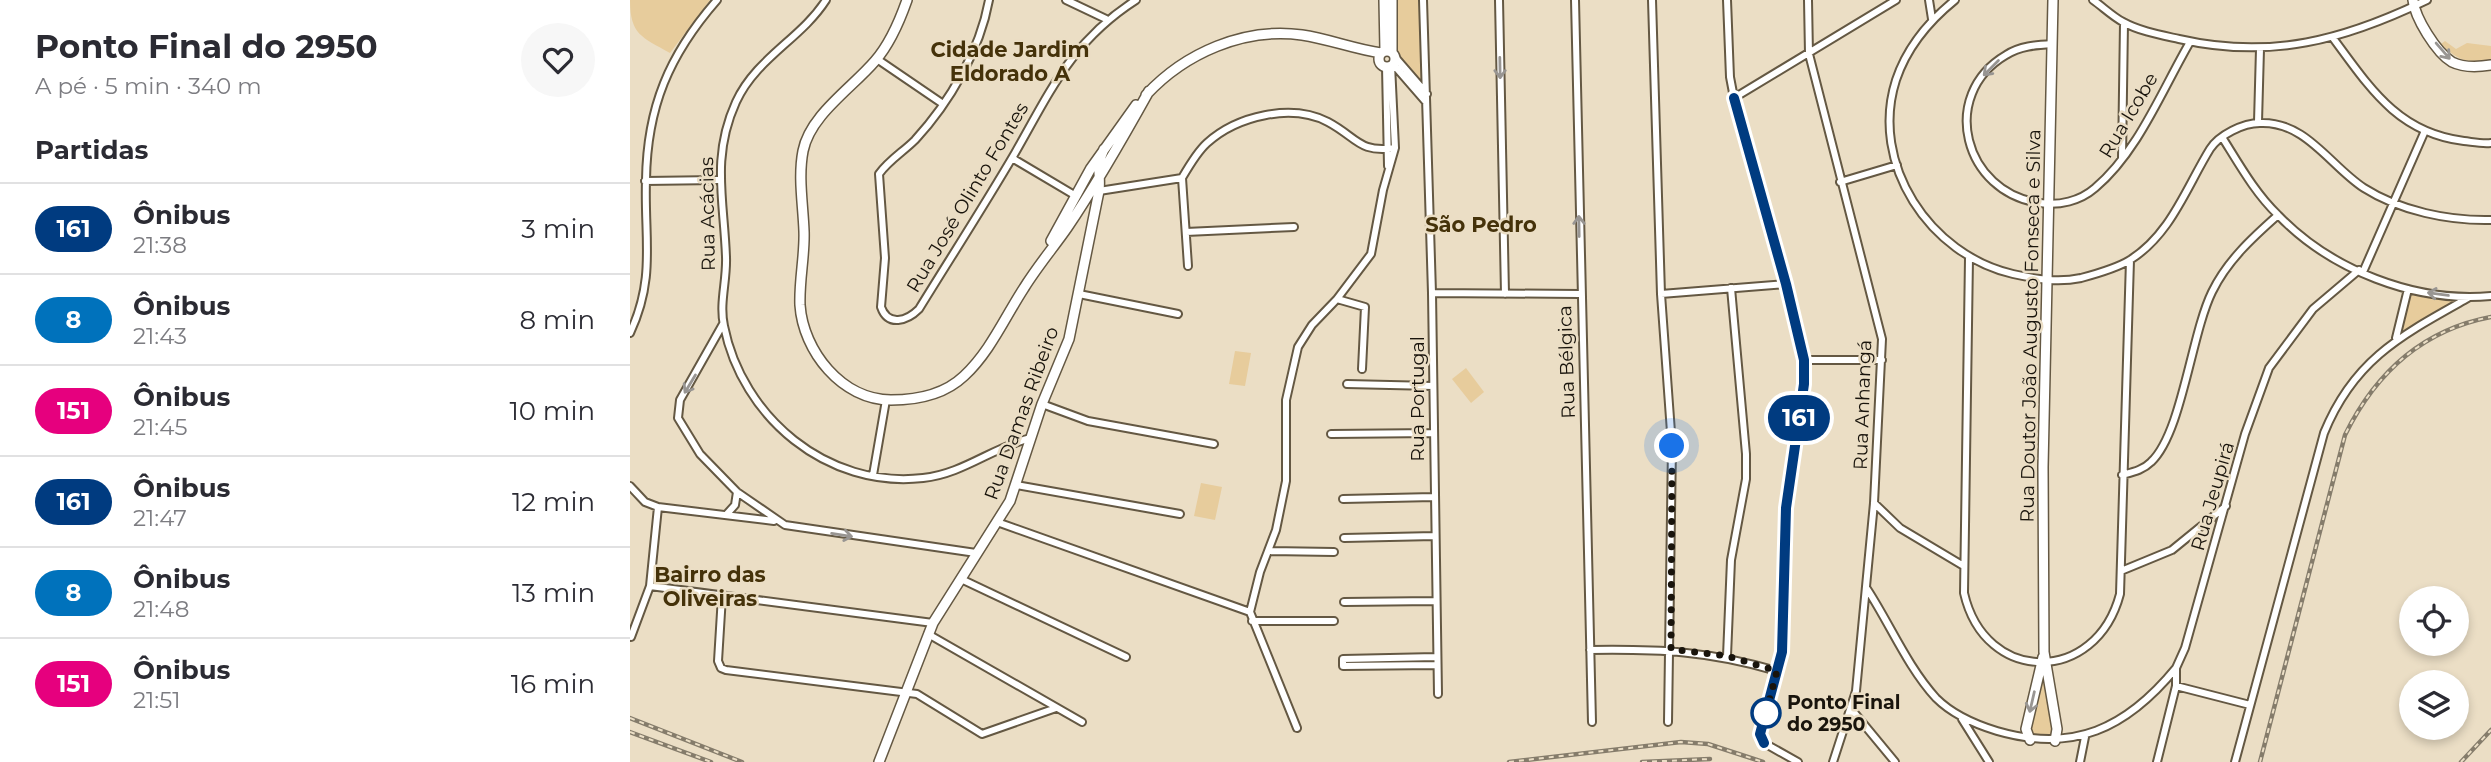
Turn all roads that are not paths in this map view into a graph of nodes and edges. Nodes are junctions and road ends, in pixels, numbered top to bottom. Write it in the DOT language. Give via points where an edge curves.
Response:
graph roads {
  1 [pos="717,0"];
  2 [pos="826,0"];
  3 [pos="906,0"];
  4 [pos="989,0"];
  5 [pos="1066,0"];
  6 [pos="1136,0"];
  7 [pos="1384,0"];
  8 [pos="1392,0"];
  9 [pos="1423,0"];
  10 [pos="1499,0"];
  11 [pos="1575,0"];
  12 [pos="1652,0"];
  13 [pos="1727,0"];
  14 [pos="1808,0"];
  15 [pos="1896,0"];
  16 [pos="1929,0"];
  17 [pos="1955,0"];
  18 [pos="2053,0"];
  19 [pos="2093,0"];
  20 [pos="2427,0"];
  21 [pos="2413,3"];
  22 [pos="1940,13"];
  23 [pos="1106,19"];
  24 [pos="1932,19"];
  25 [pos="2124,23"];
  26 [pos="2333,38"];
  27 [pos="2190,42"];
  28 [pos="2052,44"];
  29 [pos="2260,49"];
  30 [pos="1809,54"];
  31 [pos="1388,59"];
  32 [pos="877,60"];
  33 [pos="2491,65"];
  34 [pos="1149,91"];
  35 [pos="1427,94"];
  36 [pos="1734,98"];
  37 [pos="1427,103"];
  38 [pos="943,104"];
  39 [pos="2258,122"];
  40 [pos="2424,133"];
  41 [pos="2222,137"];
  42 [pos="2491,143"];
  43 [pos="1395,148"];
  44 [pos="1104,149"];
  45 [pos="1386,150"];
  46 [pos="1012,158"];
  47 [pos="2122,160"];
  48 [pos="1897,165"];
  49 [pos="1388,168"];
  50 [pos="1098,175"];
  51 [pos="1182,178"];
  52 [pos="719,180"];
  53 [pos="645,181"];
  54 [pos="1840,182"];
  55 [pos="1099,191"];
  56 [pos="1076,196"];
  57 [pos="2393,203"];
  58 [pos="2051,205"];
  59 [pos="2277,215"];
  60 [pos="2491,220"];
  61 [pos="1068,227"];
  62 [pos="1294,227"];
  63 [pos="1186,232"];
  64 [pos="1045,256"];
  65 [pos="1969,258"];
  66 [pos="2130,260"];
  67 [pos="1188,266"];
  68 [pos="2361,271"];
  69 [pos="2046,281"];
  70 [pos="1786,284"];
  71 [pos="1731,288"];
  72 [pos="2408,289"];
  73 [pos="1432,293"];
  74 [pos="1079,294"];
  75 [pos="1505,294"];
  76 [pos="1580,294"];
  77 [pos="1661,294"];
  78 [pos="2491,296"];
  79 [pos="2468,298"];
  80 [pos="1338,299"];
  81 [pos="1178,314"];
  82 [pos="723,324"];
  83 [pos="630,333"];
  84 [pos="2396,338"];
  85 [pos="1804,360"];
  86 [pos="1882,360"];
  87 [pos="1362,369"];
  88 [pos="1347,384"];
  89 [pos="1433,386"];
  90 [pos="886,400"];
  91 [pos="1042,404"];
  92 [pos="1434,433"];
  93 [pos="1331,434"];
  94 [pos="1031,438"];
  95 [pos="1214,444"];
  96 [pos="873,475"];
  97 [pos="2122,475"];
  98 [pos="1016,485"];
  99 [pos="630,486"];
  100 [pos="737,492"];
  101 [pos="1434,497"];
  102 [pos="1343,499"];
  103 [pos="1874,503"];
  104 [pos="2226,506"];
  105 [pos="658,507"];
  106 [pos="1180,514"];
  107 [pos="726,515"];
  108 [pos="776,521"];
  109 [pos="997,522"];
  110 [pos="1434,536"];
  111 [pos="1344,538"];
  112 [pos="1269,551"];
  113 [pos="1334,552"];
  114 [pos="976,553"];
  115 [pos="1962,565"];
  116 [pos="2121,571"];
  117 [pos="961,579"];
  118 [pos="650,586"];
  119 [pos="1866,587"];
  120 [pos="722,596"];
  121 [pos="1435,601"];
  122 [pos="1344,602"];
  123 [pos="1250,612"];
  124 [pos="1252,621"];
  125 [pos="1334,621"];
  126 [pos="933,623"];
  127 [pos="928,634"];
  128 [pos="631,637"];
  129 [pos="1671,649"];
  130 [pos="1590,650"];
  131 [pos="1727,656"];
  132 [pos="1126,657"];
  133 [pos="1436,657"];
  134 [pos="2043,663"];
  135 [pos="1436,665"];
  136 [pos="2176,668"];
  137 [pos="1777,671"];
  138 [pos="2176,686"];
  139 [pos="907,691"];
  140 [pos="1438,694"];
  141 [pos="2250,705"];
  142 [pos="1056,708"];
  143 [pos="1852,710"];
  144 [pos="1962,718"];
  145 [pos="1082,722"];
  146 [pos="1592,722"];
  147 [pos="1668,722"];
  148 [pos="1297,728"];
  149 [pos="2085,737"];
  150 [pos="2030,740"];
  151 [pos="2055,741"];
  152 [pos="879,762"];
  153 [pos="1798,762"];
  154 [pos="1833,762"];
  155 [pos="1895,762"];
  156 [pos="1989,762"];
  157 [pos="2080,762"];
  158 [pos="2157,762"];
  159 [pos="2235,762"];
  1 -- 53 [label="street" via="676,53 660,89 650,127"];
  2 -- 52 [label="street, Rua Acácias" via="816,16 751,75 723,136"];
  3 -- 32 [label="street"];
  4 -- 38 [label="street, Rua José Olinto Fontes" via="970,57"];
  5 -- 23 [label="street"];
  6 -- 23 [label="street, Rua José Olinto Fontes"];
  7 -- 31 [label="street"];
  8 -- 31 [label="street"];
  9 -- 35 [label="street, Rua Portugal"];
  10 -- 75 [label="street, one-way"];
  76 -- 11 [label="street, Rua Bélgica, one-way"];
  12 -- 77 [label="street"];
  13 -- 36 [label="street"];
  14 -- 30 [label="street, Rua Anhangá"];
  15 -- 30 [label="street"];
  16 -- 22 [label="street"];
  16 -- 24 [label="street"];
  17 -- 22 [label="street"];
  18 -- 28 [label="street, Rua Doutor João Augusto Fonseca e Silva"];
  19 -- 25 [label="street"];
  20 -- 21 [label="street"];
  21 -- 26 [label="street"];
  21 -- 33 [label="street, one-way" via="2452,62"];
  22 -- 24 [label="street"];
  23 -- 46 [label="street, Rua José Olinto Fontes" via="1056,78"];
  24 -- 48 [label="street" via="1905,58 1895,82 1891,108"];
  25 -- 27 [label="street"];
  25 -- 47 [label="street"];
  26 -- 29 [label="street"];
  26 -- 40 [label="street" via="2380,99"];
  27 -- 29 [label="street"];
  27 -- 47 [label="street, Rua Icobe"];
  28 -- 58 [label="street, Rua Doutor João Augusto Fonseca e Silva"];
  28 -- 58 [label="street, Rua Icobe, one-way" via="2019,49 1992,66 1973,92 1966,123 1968,144 1991,181 2017,198"];
  29 -- 39 [label="street"];
  30 -- 36 [label="street"];
  30 -- 54 [label="street, Rua Anhangá"];
  31 -- 34 [label="street" via="1298,34 1252,36 1191,58"];
  31 -- 35 [label="street"];
  31 -- 37 [label="street"];
  31 -- 43 [label="street"];
  31 -- 45 [label="street"];
  32 -- 38 [label="street"];
  32 -- 90 [label="street" via="814,127 803,151 800,307 810,340 829,372 853,390"];
  34 -- 44 [label="street"];
  34 -- 50 [label="street"];
  35 -- 37 [label="street, Rua Portugal"];
  36 -- 70 [label="street"];
  37 -- 73 [label="street, Rua Portugal"];
  38 -- 46 [label="street, Rua José Olinto Fontes" via="915,140 879,174 885,258 881,307 889,318 899,321 919,309"];
  39 -- 41 [label="street"];
  39 -- 57 [label="street" via="2291,129 2361,186"];
  40 -- 42 [label="street"];
  40 -- 57 [label="street, Rua Jeupirá"];
  41 -- 59 [label="street"];
  41 -- 66 [label="street" via="2210,149 2175,213"];
  43 -- 45 [label="street"];
  43 -- 49 [label="street"];
  44 -- 50 [label="street"];
  44 -- 56 [label="street"];
  45 -- 49 [label="street"];
  45 -- 51 [label="street" via="1369,150 1326,121 1306,115 1263,116 1240,122 1205,144"];
  46 -- 56 [label="street"];
  47 -- 58 [label="street, Rua Icobe" via="2088,194"];
  48 -- 54 [label="street"];
  48 -- 65 [label="street" via="1927,223"];
  49 -- 80 [label="street" via="1371,254"];
  50 -- 55 [label="street, Rua Damas Ribeiro"];
  50 -- 61 [label="street"];
  51 -- 55 [label="street"];
  51 -- 63 [label="street"];
  52 -- 53 [label="street"];
  52 -- 82 [label="street, Rua Acácias" via="726,258"];
  53 -- 83 [label="street" via="648,279"];
  54 -- 86 [label="street, Rua Anhangá" via="1879,320"];
  55 -- 74 [label="street, Rua Damas Ribeiro"];
  56 -- 61 [label="street"];
  56 -- 64 [label="street"];
  57 -- 60 [label="street" via="2451,218"];
  57 -- 68 [label="street, Rua Jeupirá"];
  58 -- 69 [label="street, Rua Doutor João Augusto Fonseca e Silva"];
  59 -- 68 [label="street" via="2314,245"];
  59 -- 97 [label="street" via="2231,262 2211,293 2165,442 2139,471"];
  61 -- 64 [label="street"];
  62 -- 63 [label="street"];
  63 -- 67 [label="street"];
  64 -- 90 [label="street" via="963,377 940,392 914,400"];
  65 -- 69 [label="street" via="1998,271"];
  65 -- 115 [label="street"];
  66 -- 69 [label="street" via="2081,277"];
  66 -- 97 [label="street"];
  68 -- 72 [label="street"];
  68 -- 104 [label="street, Rua Jeupirá" via="2313,309 2269,368"];
  69 -- 134 [label="street, Rua Doutor João Augusto Fonseca e Silva"];
  70 -- 71 [label="street"];
  70 -- 85 [label="street"];
  71 -- 77 [label="street"];
  71 -- 131 [label="street" via="1746,479 1731,560"];
  79 -- 72 [label="street, one-way"];
  72 -- 84 [label="street"];
  73 -- 75 [label="street"];
  73 -- 89 [label="street, Rua Portugal"];
  74 -- 81 [label="street"];
  74 -- 91 [label="street, Rua Damas Ribeiro" via="1066,347"];
  75 -- 76 [label="street"];
  76 -- 130 [label="street, Rua Bélgica"];
  77 -- 129 [label="street" via="1672,446"];
  78 -- 79 [label="street"];
  79 -- 84 [label="street"];
  80 -- 87 [label="street" via="1365,307"];
  80 -- 112 [label="street" via="1298,347 1286,401 1286,481"];
  82 -- 96 [label="street, Rua Acácias" via="740,374 768,417 807,450 849,471"];
  82 -- 100 [label="street, one-way" via="680,400 678,418 700,454"];
  84 -- 141 [label="street" via="2360,372 2334,408"];
  85 -- 86 [label="street"];
  85 -- 137 [label="street" via="1786,508 1782,652"];
  86 -- 103 [label="street, Rua Anhangá"];
  88 -- 89 [label="street"];
  89 -- 92 [label="street, Rua Portugal"];
  90 -- 96 [label="street"];
  91 -- 94 [label="street, Rua Damas Ribeiro"];
  91 -- 95 [label="street" via="1088,421"];
  92 -- 93 [label="street"];
  92 -- 101 [label="street, Rua Portugal"];
  94 -- 96 [label="street, Rua Acácias" via="936,476"];
  94 -- 98 [label="street, Rua Damas Ribeiro"];
  97 -- 116 [label="street"];
  98 -- 106 [label="street"];
  98 -- 109 [label="street, Rua Damas Ribeiro"];
  99 -- 105 [label="street" via="645,502"];
  100 -- 107 [label="street"];
  100 -- 108 [label="street"];
  101 -- 102 [label="street"];
  101 -- 110 [label="street, Rua Portugal"];
  103 -- 115 [label="street" via="1900,528"];
  103 -- 119 [label="street, Rua Anhangá"];
  104 -- 116 [label="street" via="2172,550"];
  104 -- 136 [label="street, Rua Jeupirá"];
  105 -- 107 [label="street"];
  105 -- 118 [label="street"];
  107 -- 108 [label="street"];
  108 -- 114 [label="street, one-way"];
  109 -- 114 [label="street, Rua Damas Ribeiro"];
  109 -- 123 [label="street"];
  110 -- 111 [label="street"];
  110 -- 121 [label="street, Rua Portugal"];
  112 -- 113 [label="street"];
  112 -- 123 [label="street"];
  114 -- 117 [label="street, Rua Damas Ribeiro"];
  115 -- 134 [label="street" via="1965,600 1981,633 2010,655"];
  116 -- 134 [label="street" via="2115,615 2104,632 2078,654"];
  117 -- 126 [label="street, Rua Damas Ribeiro"];
  117 -- 132 [label="street"];
  118 -- 120 [label="street"];
  118 -- 128 [label="street"];
  119 -- 143 [label="street, Rua Anhangá"];
  119 -- 144 [label="street" via="1916,671 1937,698"];
  120 -- 126 [label="street"];
  120 -- 139 [label="street" via="721,668"];
  121 -- 122 [label="street"];
  121 -- 133 [label="street, Rua Portugal"];
  123 -- 124 [label="street"];
  124 -- 125 [label="street"];
  124 -- 148 [label="street"];
  126 -- 127 [label="street, Rua Damas Ribeiro"];
  127 -- 139 [label="street, Rua Damas Ribeiro"];
  127 -- 142 [label="street"];
  129 -- 130 [label="street"];
  129 -- 131 [label="street"];
  129 -- 147 [label="street"];
  130 -- 146 [label="street, Rua Bélgica"];
  131 -- 137 [label="street"];
  133 -- 135 [label="street, Rua Portugal"];
  133 -- 135 [label="street" via="1343,659 1343,666"];
  134 -- 150 [label="street, Rua Doutor João Augusto Fonseca e Silva, one-way" via="2026,729"];
  134 -- 151 [label="street, Rua Doutor João Augusto Fonseca e Silva" via="2057,729"];
  135 -- 140 [label="street, Rua Portugal"];
  136 -- 138 [label="street, Rua Jeupirá"];
  136 -- 149 [label="street" via="2143,704"];
  137 -- 153 [label="street" via="1760,734 1764,743"];
  138 -- 141 [label="street"];
  138 -- 158 [label="street, Rua Jeupirá"];
  139 -- 142 [label="street" via="982,734"];
  139 -- 152 [label="street, Rua Damas Ribeiro"];
  141 -- 159 [label="street"];
  142 -- 145 [label="street"];
  143 -- 154 [label="street, Rua Anhangá"];
  143 -- 155 [label="street"];
  144 -- 150 [label="street"];
  144 -- 156 [label="street"];
  149 -- 151 [label="street"];
  149 -- 157 [label="street"];
  150 -- 151 [label="street"];
}
